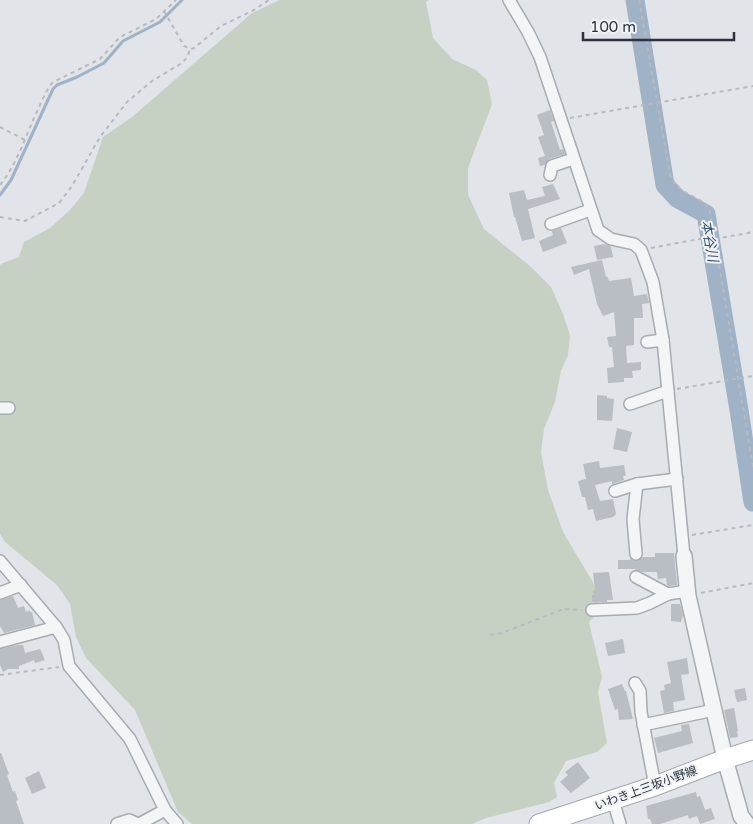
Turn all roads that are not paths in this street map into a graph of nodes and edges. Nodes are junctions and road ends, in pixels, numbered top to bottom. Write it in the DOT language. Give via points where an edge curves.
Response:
graph roads {
  1 [pos="509,0"];
  2 [pos="574,159"];
  3 [pos="550,175"];
  4 [pos="590,210"];
  5 [pos="551,224"];
  6 [pos="663,340"];
  7 [pos="647,342"];
  8 [pos="668,391"];
  9 [pos="630,404"];
  10 [pos="677,479"];
  11 [pos="637,484"];
  12 [pos="616,491"];
  13 [pos="636,554"];
  14 [pos="684,556"];
  15 [pos="0,560"];
  16 [pos="636,577"];
  17 [pos="21,585"];
  18 [pos="0,593"];
  19 [pos="688,593"];
  20 [pos="668,594"];
  21 [pos="592,610"];
  22 [pos="56,627"];
  23 [pos="0,642"];
  24 [pos="635,683"];
  25 [pos="714,710"];
  26 [pos="643,725"];
  27 [pos="753,750"];
  28 [pos="725,759"];
  29 [pos="655,786"];
  30 [pos="612,800"];
  31 [pos="165,810"];
  32 [pos="117,824"];
  33 [pos="139,824"];
  34 [pos="177,824"];
  35 [pos="539,824"];
  36 [pos="620,824"];
  37 [pos="747,824"];
  1 -- 2 [label="street" via="535,44"];
  2 -- 3 [label="street" via="552,166"];
  2 -- 4 [label="street"];
  4 -- 5 [label="street"];
  4 -- 6 [label="street" via="598,230 604,235 634,244 641,250 653,282"];
  6 -- 7 [label="street"];
  6 -- 8 [label="street"];
  8 -- 9 [label="street"];
  8 -- 10 [label="street"];
  10 -- 11 [label="street"];
  10 -- 14 [label="street"];
  11 -- 12 [label="street"];
  11 -- 13 [label="street" via="633,519"];
  14 -- 19 [label="street"];
  15 -- 17 [label="street"];
  16 -- 20 [label="street"];
  17 -- 18 [label="street"];
  17 -- 22 [label="street"];
  19 -- 20 [label="street"];
  19 -- 25 [label="street"];
  20 -- 21 [label="street" via="637,608"];
  22 -- 23 [label="street"];
  22 -- 31 [label="street" via="64,640 69,666 130,739"];
  24 -- 26 [label="street" via="640,690"];
  25 -- 26 [label="street"];
  25 -- 28 [label="street"];
  26 -- 29 [label="street"];
  27 -- 28 [label="main road, いわき上三坂小野線"];
  28 -- 29 [label="main road, いわき上三坂小野線"];
  28 -- 37 [label="street"];
  29 -- 30 [label="main road, いわき上三坂小野線"];
  30 -- 35 [label="main road, いわき上三坂小野線"];
  30 -- 36 [label="street"];
  31 -- 33 [label="street"];
  31 -- 34 [label="street"];
  32 -- 33 [label="street" via="129,820"];
}
